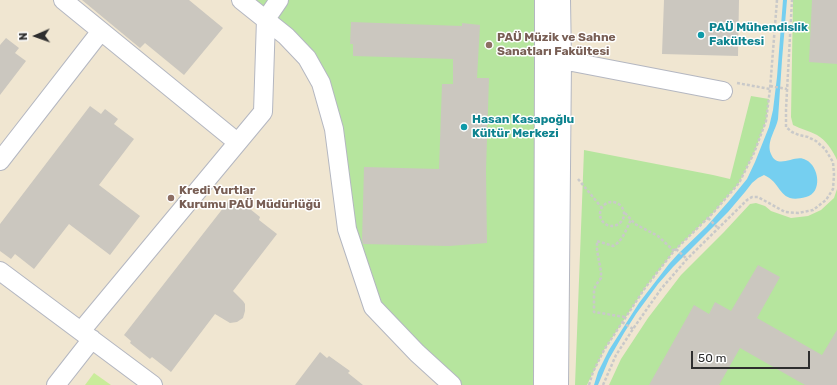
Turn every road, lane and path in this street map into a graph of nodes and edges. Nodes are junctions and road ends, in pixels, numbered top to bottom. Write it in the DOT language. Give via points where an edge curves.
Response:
graph roads {
  1 [pos="63,0"];
  2 [pos="241,0"];
  3 [pos="278,0"];
  4 [pos="544,0"];
  5 [pos="561,0"];
  6 [pos="777,0"];
  7 [pos="792,0"];
  8 [pos="266,19"];
  9 [pos="101,31"];
  10 [pos="544,59"];
  11 [pos="562,60"];
  12 [pos="770,86"];
  13 [pos="787,89"];
  14 [pos="723,91"];
  15 [pos="237,142"];
  16 [pos="0,162"];
  17 [pos="578,172"];
  18 [pos="602,208"];
  19 [pos="624,213"];
  20 [pos="708,218"];
  21 [pos="631,220"];
  22 [pos="718,228"];
  23 [pos="675,250"];
  24 [pos="687,259"];
  25 [pos="0,271"];
  26 [pos="625,318"];
  27 [pos="622,322"];
  28 [pos="633,328"];
  29 [pos="86,335"];
  30 [pos="56,385"];
  31 [pos="153,385"];
  32 [pos="452,385"];
  33 [pos="543,385"];
  34 [pos="559,385"];
  35 [pos="589,385"];
  36 [pos="603,385"];
  1 -- 9 [label="street"];
  2 -- 8 [label="street"];
  3 -- 8 [label="street"];
  4 -- 10 [label="street"];
  5 -- 11 [label="street"];
  6 -- 12 [label="path"];
  7 -- 13 [label="path"];
  8 -- 15 [label="street" via="262,112"];
  8 -- 32 [label="street" via="307,58 321,83 334,129 347,229 373,307 417,354"];
  9 -- 15 [label="street"];
  9 -- 16 [label="street"];
  10 -- 11 [label="street"];
  10 -- 33 [label="street"];
  11 -- 14 [label="street"];
  11 -- 34 [label="street"];
  12 -- 13 [label="path"];
  12 -- 20 [label="path" via="766,121 754,153 738,183"];
  13 -- 22 [label="path" via="786,127 816,141 825,149 833,162 833,189 826,200 813,210 798,213 785,212 758,197 752,197"];
  15 -- 29 [label="street"];
  17 -- 18 [label="path" via="578,179"];
  18 -- 19 [label="path" via="614,202 621,206"];
  18 -- 19 [label="path" via="601,218 609,226 620,223"];
  19 -- 21 [label="path"];
  20 -- 22 [label="path"];
  20 -- 23 [label="path"];
  21 -- 23 [label="path"];
  21 -- 26 [label="path" via="617,244 613,246 597,241 601,278 594,289 594,312"];
  22 -- 24 [label="path"];
  23 -- 24 [label="path"];
  23 -- 26 [label="path"];
  24 -- 28 [label="path"];
  25 -- 29 [label="street"];
  26 -- 27 [label="path"];
  27 -- 28 [label="path"];
  27 -- 35 [label="path" via="604,350"];
  28 -- 36 [label="path" via="616,354"];
  29 -- 30 [label="street"];
  29 -- 31 [label="street"];
}
